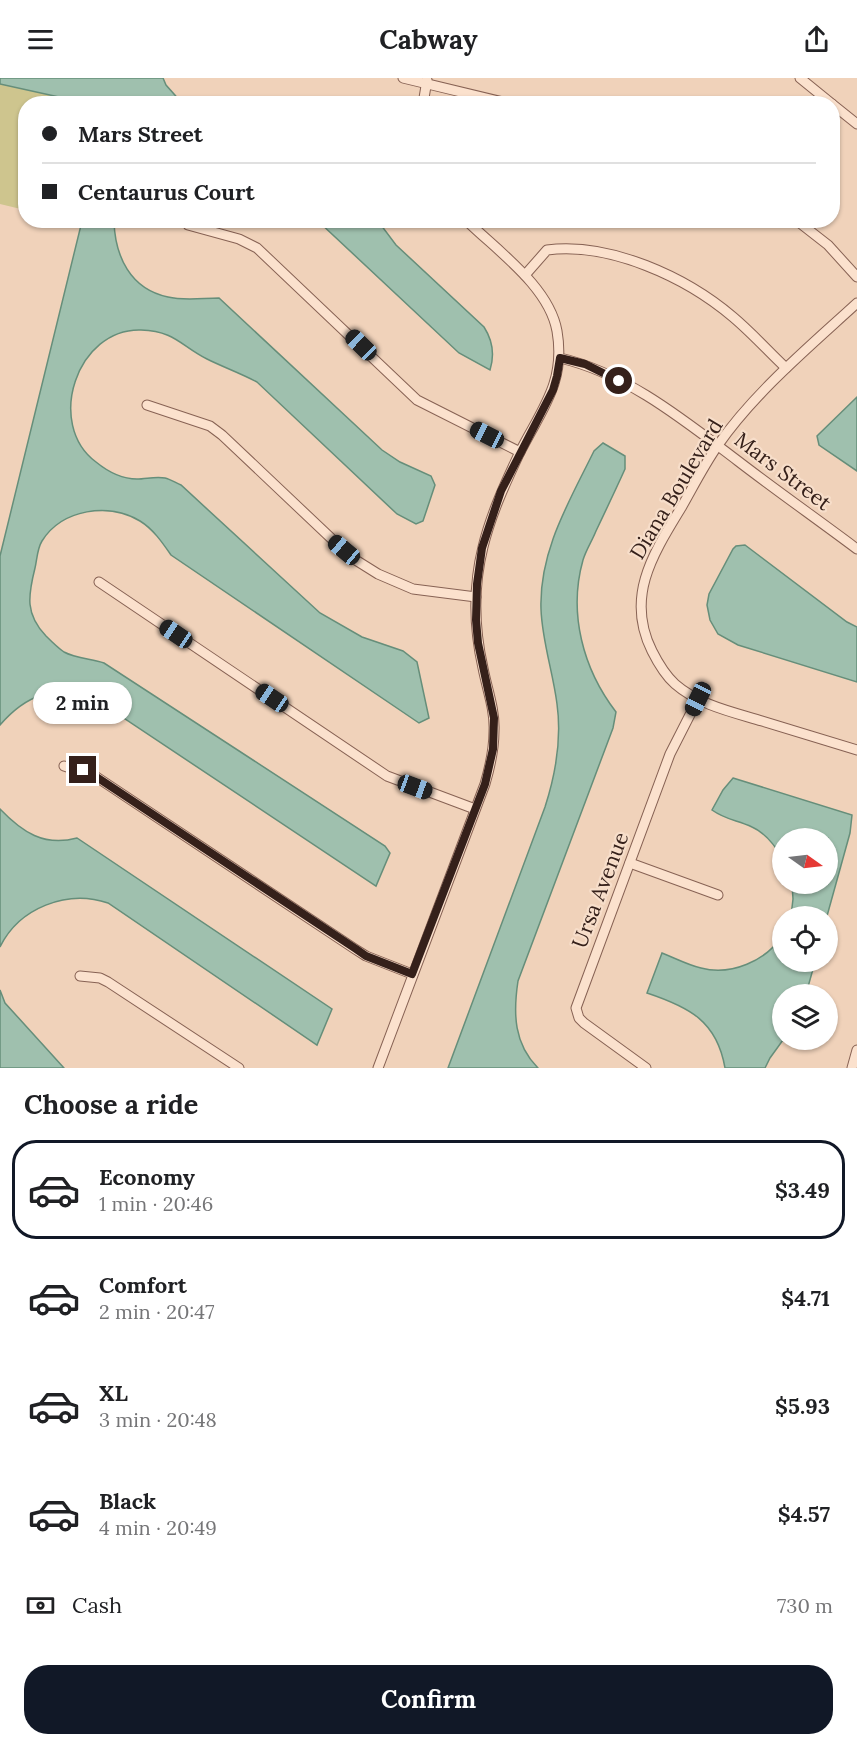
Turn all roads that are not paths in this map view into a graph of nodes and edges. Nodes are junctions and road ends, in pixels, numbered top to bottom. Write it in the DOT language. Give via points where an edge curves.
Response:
graph roads {
  1 [pos="403,78"];
  2 [pos="800,78"];
  3 [pos="427,81"];
  4 [pos="424,96"];
  5 [pos="482,96"];
  6 [pos="822,96"];
  7 [pos="840,110"];
  8 [pos="857,124"];
  9 [pos="199,228"];
  10 [pos="475,228"];
  11 [pos="806,228"];
  12 [pos="525,275"];
  13 [pos="857,277"];
  14 [pos="857,303"];
  15 [pos="560,358"];
  16 [pos="786,368"];
  17 [pos="147,405"];
  18 [pos="718,446"];
  19 [pos="520,452"];
  20 [pos="857,549"];
  21 [pos="99,582"];
  22 [pos="476,597"];
  23 [pos="698,699"];
  24 [pos="857,750"];
  25 [pos="64,766"];
  26 [pos="476,809"];
  27 [pos="630,862"];
  28 [pos="718,895"];
  29 [pos="412,974"];
  30 [pos="80,976"];
  31 [pos="857,1050"];
  32 [pos="239,1068"];
  33 [pos="378,1068"];
  34 [pos="646,1068"];
  35 [pos="852,1068"];
  1 -- 3 [label="street"];
  2 -- 6 [label="street"];
  3 -- 4 [label="street"];
  3 -- 5 [label="street"];
  7 -- 8 [label="street"];
  9 -- 19 [label="street" via="257,248 417,400"];
  10 -- 12 [label="street"];
  11 -- 13 [label="street"];
  12 -- 15 [label="street" via="554,319"];
  12 -- 16 [label="street" via="547,250 565,248 600,253 665,273 731,315"];
  14 -- 16 [label="street, Diana Boulevard"];
  15 -- 18 [label="street, Mars Street" via="585,364 636,390"];
  15 -- 19 [label="street" via="553,390"];
  16 -- 18 [label="street, Diana Boulevard"];
  17 -- 22 [label="street" via="210,426 354,559 378,574 413,589"];
  18 -- 20 [label="street, Mars Street"];
  18 -- 23 [label="street, Diana Boulevard" via="656,549 640,601 647,642 659,665 674,683"];
  19 -- 22 [label="street" via="488,529"];
  21 -- 26 [label="street" via="387,776"];
  22 -- 26 [label="street" via="478,643 494,731 490,765"];
  23 -- 24 [label="street, Diana Boulevard"];
  23 -- 27 [label="street, Ursa Avenue" via="670,754"];
  25 -- 29 [label="street" via="95,776 361,952"];
  26 -- 29 [label="street"];
  27 -- 28 [label="street"];
  27 -- 34 [label="street, Ursa Avenue" via="576,1008 584,1023"];
  29 -- 33 [label="street"];
  30 -- 32 [label="street" via="108,982"];
  31 -- 35 [label="street"];
}
